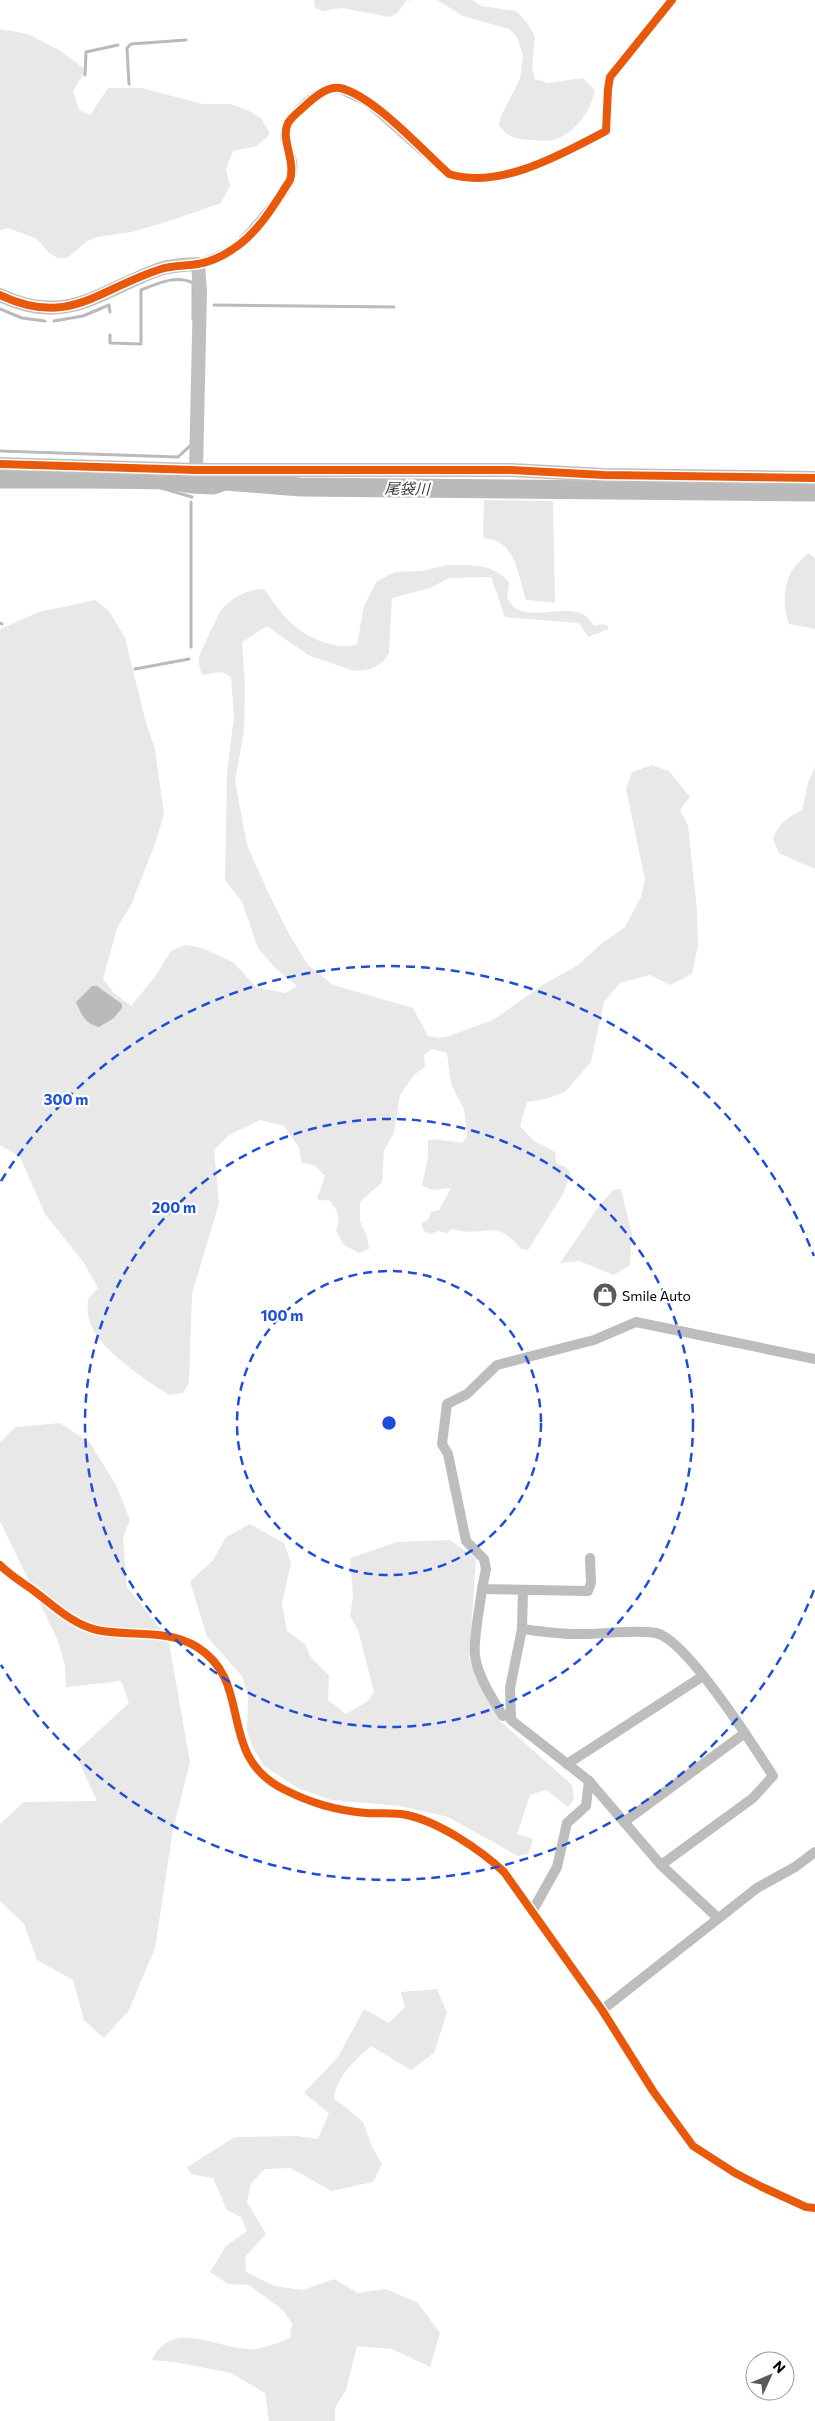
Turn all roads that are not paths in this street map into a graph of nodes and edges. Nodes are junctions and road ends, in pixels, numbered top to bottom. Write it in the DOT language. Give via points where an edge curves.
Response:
graph roads {
  1 [pos="672,0"];
  2 [pos="198,264"];
  3 [pos="0,295"];
  4 [pos="0,464"];
  5 [pos="196,470"];
  6 [pos="815,478"];
  7 [pos="815,1358"];
  8 [pos="590,1558"];
  9 [pos="0,1565"];
  10 [pos="482,1589"];
  11 [pos="523,1591"];
  12 [pos="522,1629"];
  13 [pos="702,1676"];
  14 [pos="510,1714"];
  15 [pos="745,1733"];
  16 [pos="567,1764"];
  17 [pos="589,1781"];
  18 [pos="624,1822"];
  19 [pos="815,1852"];
  20 [pos="661,1865"];
  21 [pos="532,1912"];
  22 [pos="718,1918"];
  23 [pos="602,2010"];
  24 [pos="815,2208"];
  1 -- 2 [label="street" via="610,78 606,130 530,169 464,179 449,174 368,102 339,88 322,92 288,124 285,136 293,170 278,199 257,228 239,245"];
  2 -- 3 [label="street" via="162,268 84,303 64,308 35,307"];
  2 -- 5 [label="street"];
  4 -- 5 [label="street"];
  5 -- 6 [label="street" via="511,470 604,475"];
  7 -- 10 [label="street" via="636,1322 594,1340 498,1365 467,1394 447,1404 443,1424 442,1444 448,1454 466,1542 484,1559 486,1569"];
  8 -- 11 [label="street" via="591,1583 588,1591"];
  9 -- 21 [label="street" via="68,1617 96,1630 159,1635 196,1646 225,1675 245,1749 267,1780 331,1809 407,1814 428,1823 484,1852 504,1872"];
  10 -- 11 [label="street"];
  10 -- 14 [label="street" via="475,1654 492,1698 503,1716"];
  11 -- 12 [label="street"];
  12 -- 13 [label="street" via="574,1634 655,1633 669,1638"];
  12 -- 14 [label="street" via="510,1688"];
  13 -- 15 [label="street"];
  13 -- 16 [label="street"];
  14 -- 16 [label="street" via="511,1720"];
  15 -- 18 [label="street"];
  15 -- 20 [label="street" via="773,1776 753,1798"];
  16 -- 17 [label="street"];
  17 -- 18 [label="street"];
  17 -- 21 [label="street" via="586,1806 567,1823 557,1867"];
  18 -- 20 [label="street"];
  19 -- 22 [label="street" via="757,1888"];
  20 -- 22 [label="street"];
  21 -- 23 [label="street"];
  22 -- 23 [label="street"];
  23 -- 24 [label="street" via="653,2091 693,2146 748,2180 806,2207"];
}
